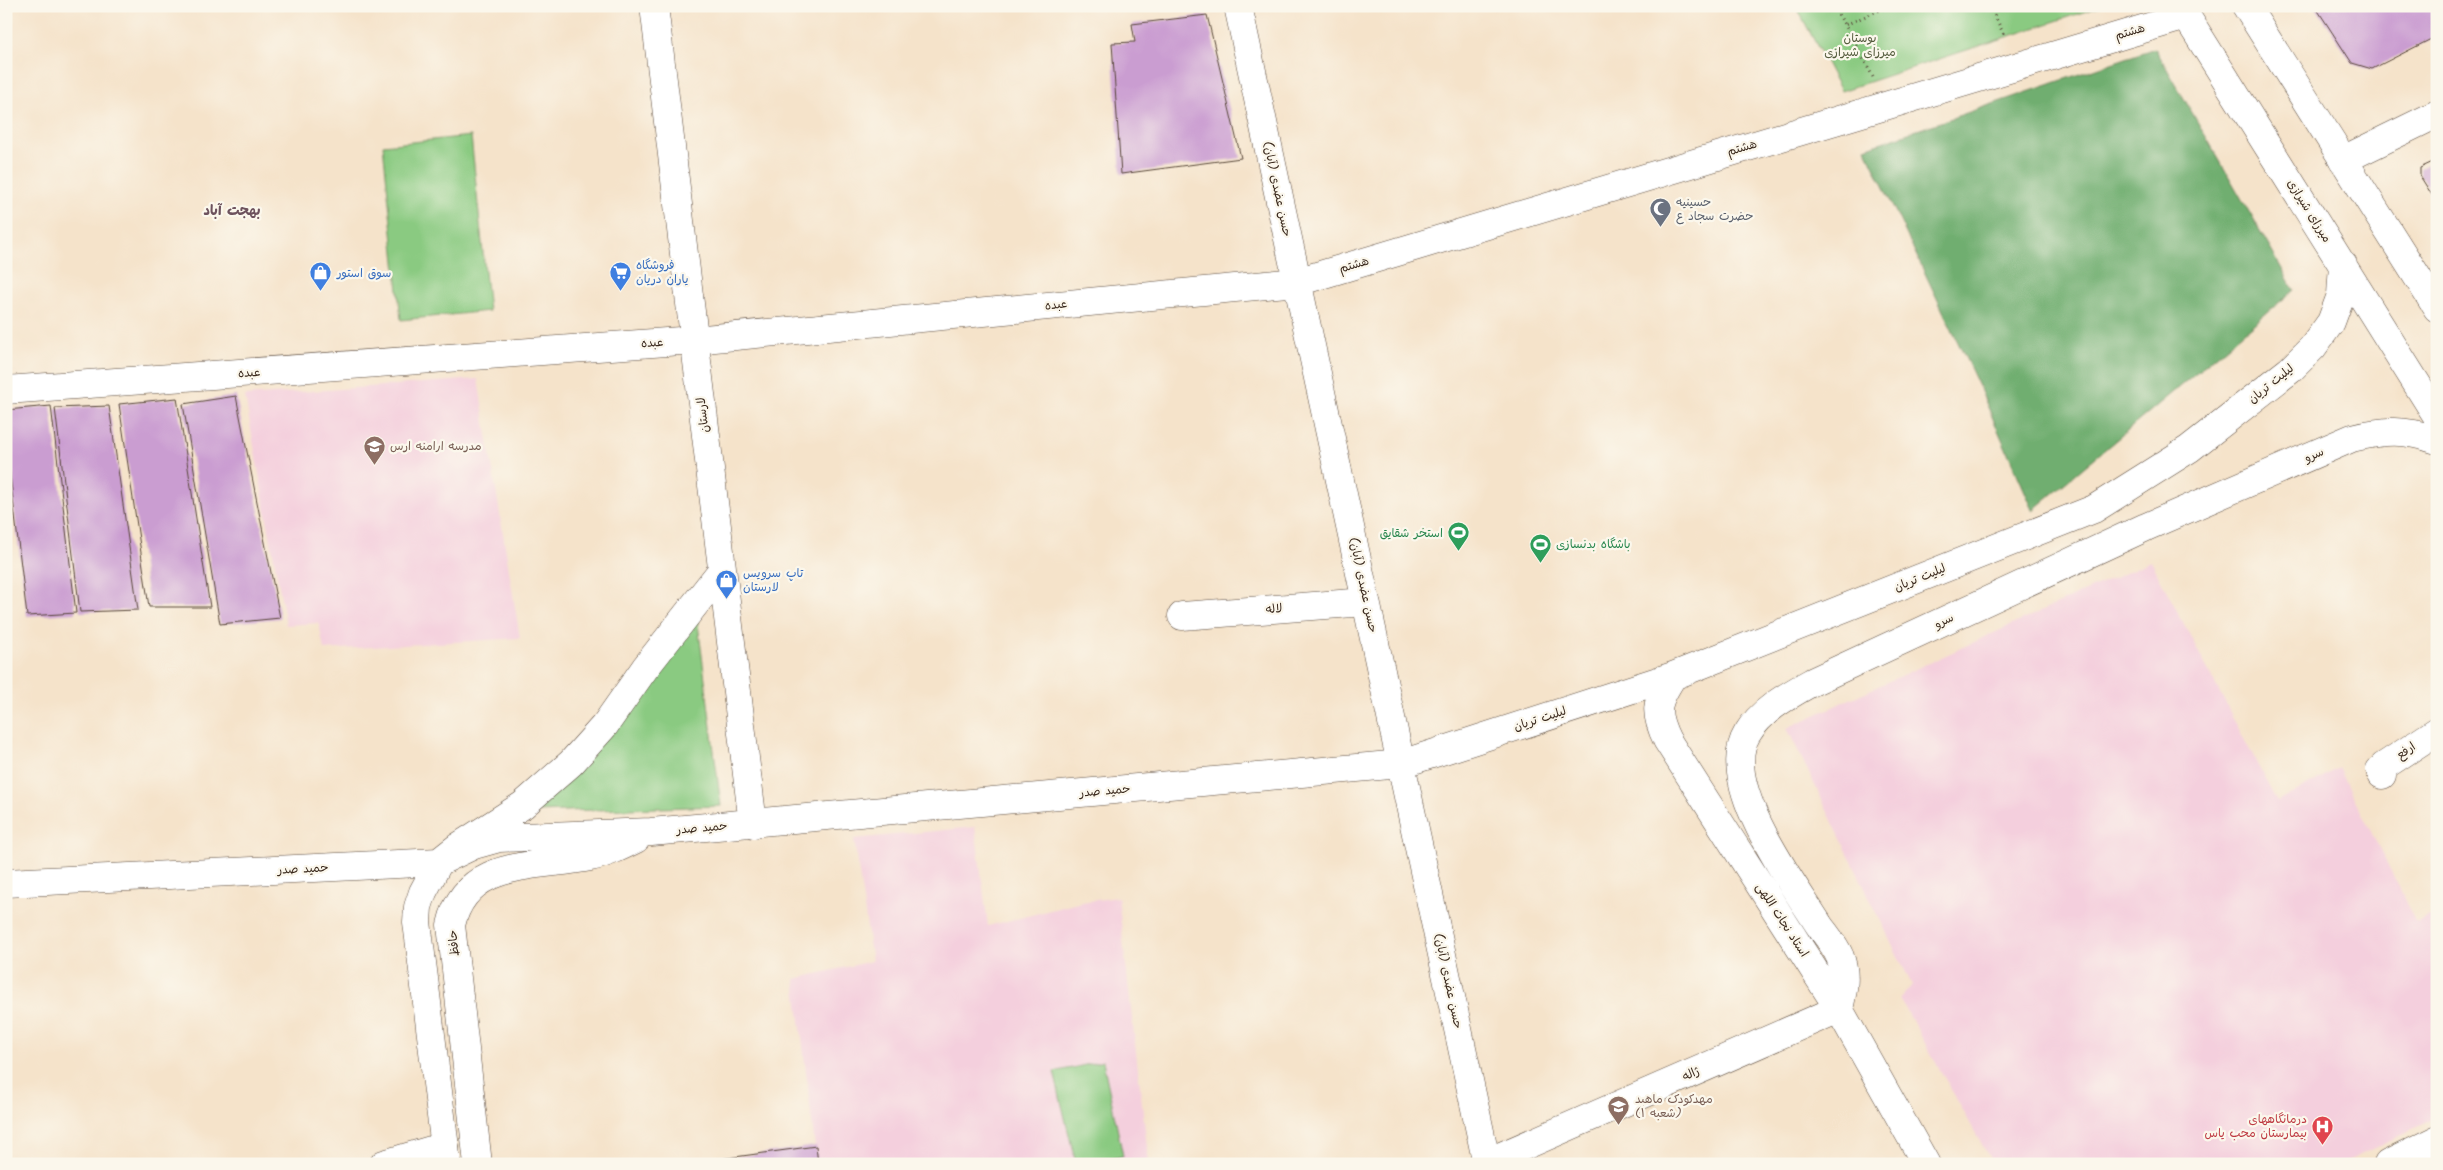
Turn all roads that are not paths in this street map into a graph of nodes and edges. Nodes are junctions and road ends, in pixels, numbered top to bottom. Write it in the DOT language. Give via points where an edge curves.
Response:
graph roads {
  1 [pos="654,6"];
  2 [pos="1238,6"];
  3 [pos="2246,6"];
  4 [pos="2183,11"];
  5 [pos="2437,114"];
  6 [pos="2343,160"];
  7 [pos="2343,264"];
  8 [pos="1297,282"];
  9 [pos="2437,308"];
  10 [pos="694,340"];
  11 [pos="6,390"];
  12 [pos="2437,416"];
  13 [pos="2437,440"];
  14 [pos="722,570"];
  15 [pos="1366,602"];
  16 [pos="1182,616"];
  17 [pos="1673,676"];
  18 [pos="2437,731"];
  19 [pos="1401,764"];
  20 [pos="2382,775"];
  21 [pos="753,824"];
  22 [pos="651,832"];
  23 [pos="439,862"];
  24 [pos="6,882"];
  25 [pos="1839,1009"];
  26 [pos="2437,1140"];
  27 [pos="477,1151"];
  28 [pos="446,1155"];
  29 [pos="1486,1163"];
  30 [pos="384,1164"];
  31 [pos="1926,1164"];
  32 [pos="2388,1164"];
  1 -- 10 [label="street, لارستان"];
  2 -- 8 [label="street, حسن عضدی (آبان)"];
  3 -- 6 [label="street"];
  4 -- 7 [label="street, میرزای شیرازی"];
  4 -- 8 [label="street, هشتم" via="1888,105"];
  5 -- 6 [label="street"];
  6 -- 9 [label="street"];
  7 -- 12 [label="street, میرزای شیرازی"];
  7 -- 17 [label="street, لیلیت تریان" via="2341,295 2331,322 2314,347 2189,449 2094,509"];
  8 -- 10 [label="street, عبده"];
  8 -- 15 [label="street, حسن عضدی (آبان)"];
  10 -- 11 [label="street, عبده"];
  10 -- 14 [label="street, لارستان"];
  13 -- 25 [label="street, سرو" via="2409,432 2381,431 2352,438 2146,527 1821,678 1784,698 1762,717 1746,734 1741,751 1743,788 1759,827 1840,956 1845,982"];
  14 -- 21 [label="street, لارستان"];
  14 -- 23 [label="street" via="645,668 610,719 570,763 523,805"];
  15 -- 16 [label="street, لاله"];
  15 -- 19 [label="street, حسن عضدی (آبان)"];
  17 -- 19 [label="street, لیلیت تریان"];
  17 -- 25 [label="street, استاد نجات اللهی" via="1657,707 1667,740"];
  18 -- 20 [label="street, ارفع" via="2384,766 2380,770"];
  19 -- 21 [label="street, حمید صدر"];
  19 -- 29 [label="street, حسن عضدی (آبان)"];
  21 -- 22 [label="street, حمید صدر"];
  22 -- 23 [label="street, حمید صدر" via="488,840"];
  22 -- 27 [label="street, حافظ" via="592,857 482,877 461,897 452,925"];
  23 -- 24 [label="street, حمید صدر"];
  23 -- 28 [label="street" via="423,892 417,922"];
  25 -- 29 [label="street, ژاله"];
  25 -- 31 [label="street, استاد نجات اللهی"];
  26 -- 32 [label="street"];
  27 -- 28 [label="street"];
  28 -- 30 [label="street"];
}
